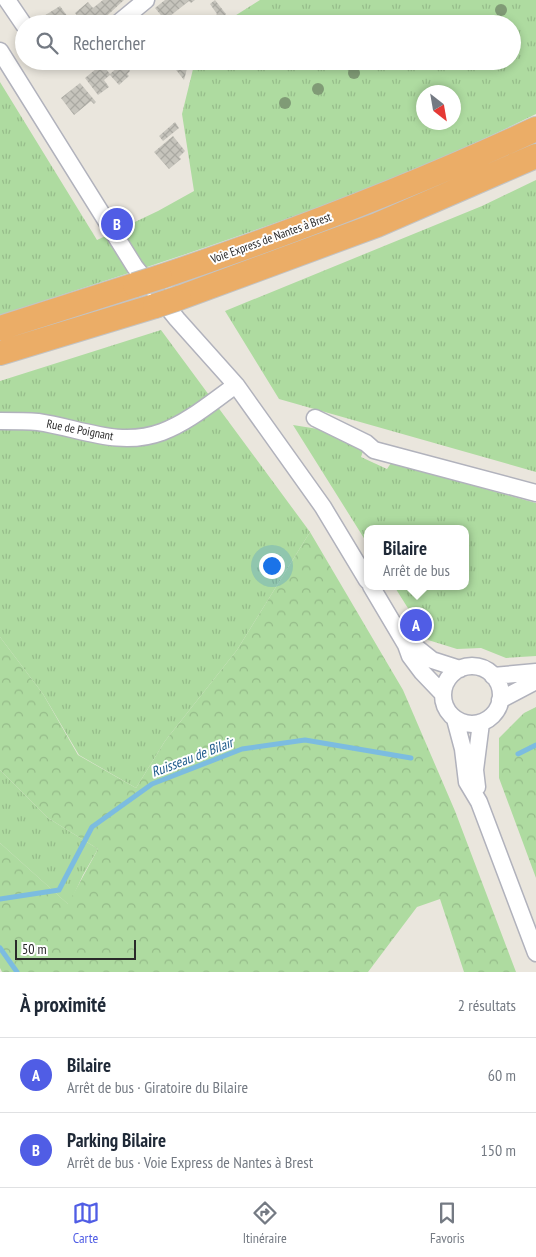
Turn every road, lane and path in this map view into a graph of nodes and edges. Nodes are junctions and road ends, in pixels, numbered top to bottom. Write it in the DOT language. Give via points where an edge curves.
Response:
graph roads {
  1 [pos="6,0"];
  2 [pos="146,0"];
  3 [pos="17,15"];
  4 [pos="128,15"];
  5 [pos="0,51"];
  6 [pos="536,130"];
  7 [pos="536,156"];
  8 [pos="0,328"];
  9 [pos="0,354"];
  10 [pos="236,384"];
  11 [pos="315,418"];
  12 [pos="0,421"];
  13 [pos="536,493"];
  14 [pos="364,575"];
  15 [pos="373,590"];
  16 [pos="406,645"];
  17 [pos="460,669"];
  18 [pos="536,672"];
  19 [pos="493,676"];
  20 [pos="536,681"];
  21 [pos="443,694"];
  22 [pos="500,700"];
  23 [pos="455,719"];
  24 [pos="481,723"];
  25 [pos="479,802"];
  26 [pos="536,953"];
  1 -- 3 [label="street"];
  2 -- 4 [label="street"];
  5 -- 10 [label="street" via="135,268"];
  6 -- 8 [label="highway, Voie Express de Nantes à Brest, bridge" via="428,178 314,223"];
  7 -- 9 [label="highway, Voie Express de Nantes à Brest, bridge" via="377,225 179,298"];
  10 -- 12 [label="street, Rue de Poignant" via="197,413 162,432 129,438 103,437 38,422"];
  10 -- 14 [label="street" via="323,507"];
  11 -- 13 [label="street" via="374,450"];
  15 -- 16 [label="street"];
  16 -- 17 [label="street" via="417,648 432,660"];
  16 -- 21 [label="street" via="422,672"];
  17 -- 19 [label="street" via="478,667"];
  17 -- 21 [label="street" via="448,679"];
  18 -- 19 [label="street"];
  19 -- 22 [label="street" via="498,683"];
  20 -- 22 [label="street"];
  21 -- 23 [label="street" via="446,708"];
  22 -- 24 [label="street" via="494,714"];
  23 -- 24 [label="street"];
  23 -- 25 [label="street" via="467,782"];
  24 -- 25 [label="street" via="475,770"];
  25 -- 26 [label="street"];
}
